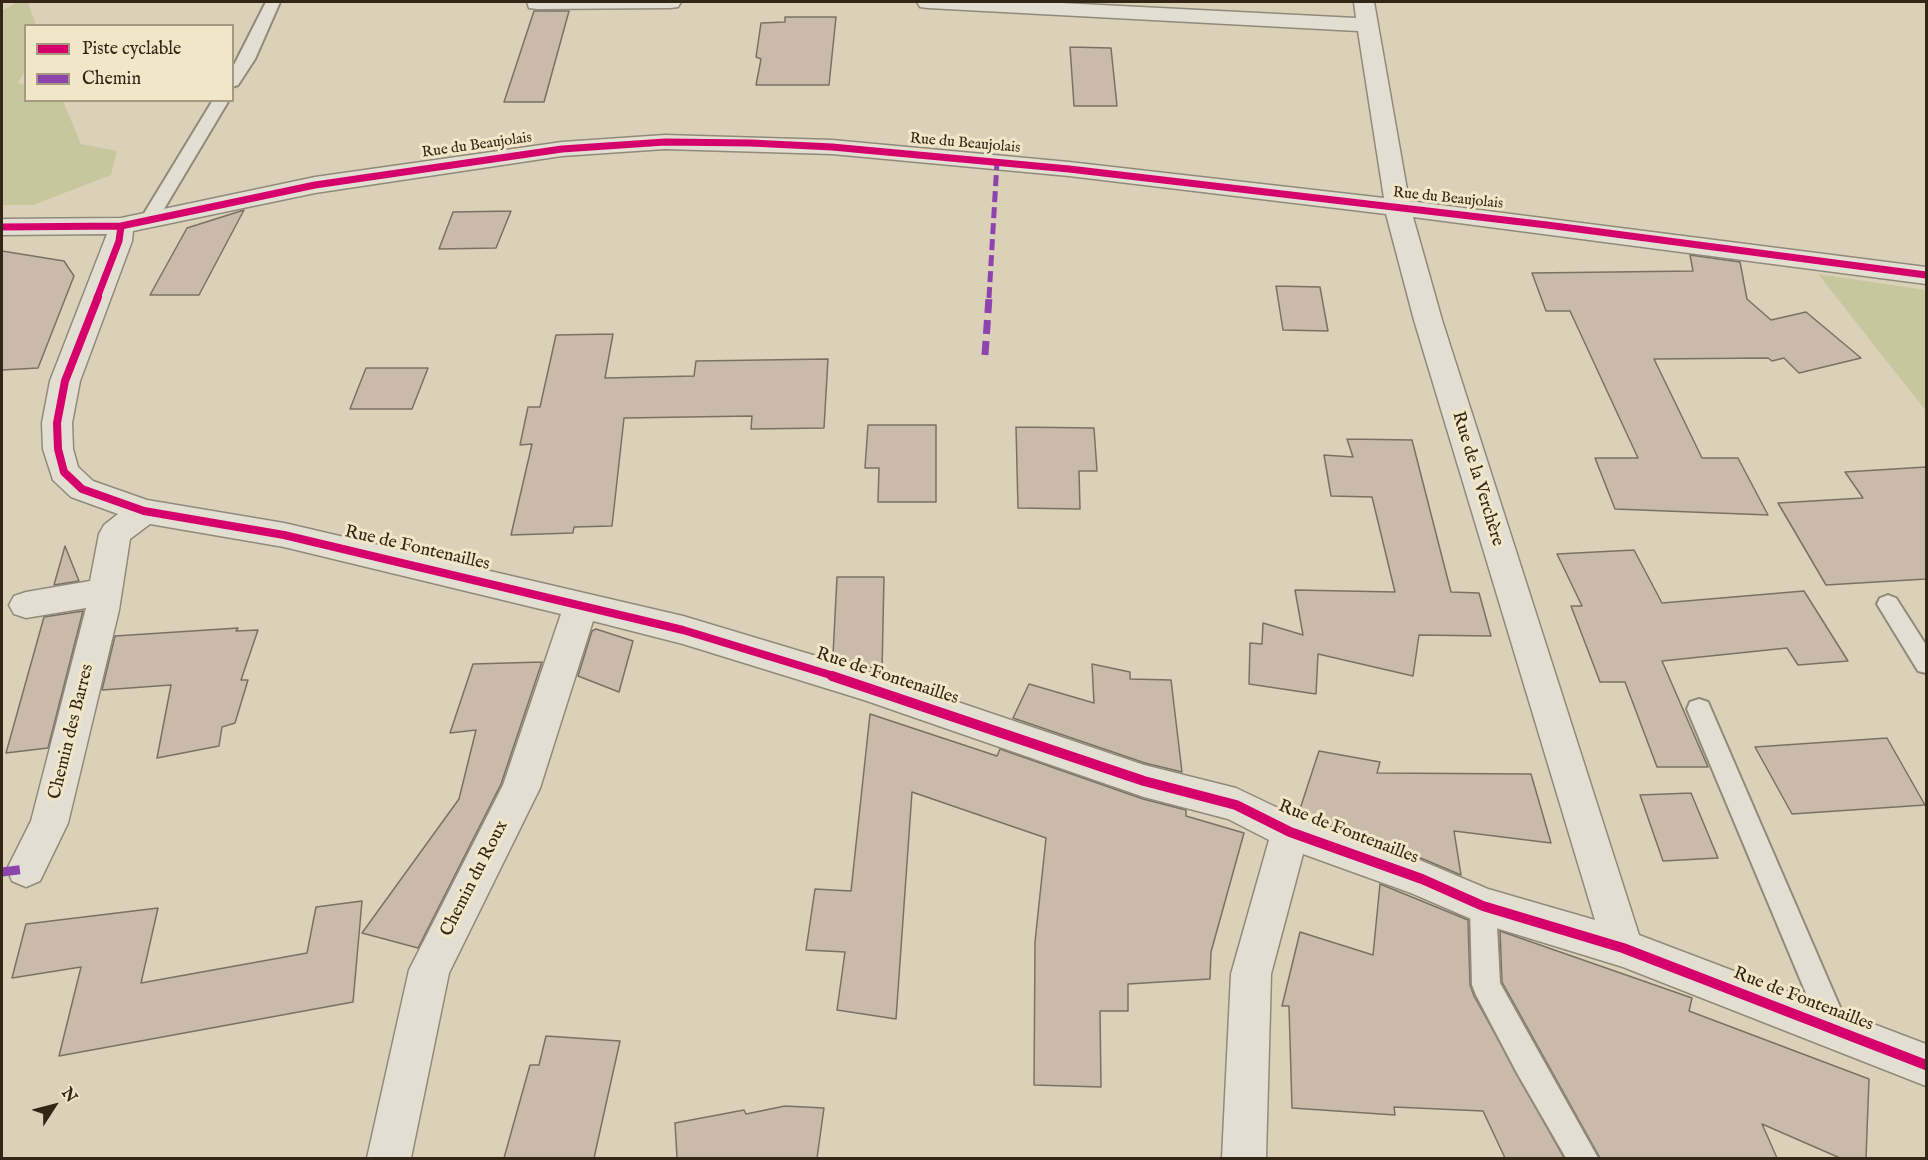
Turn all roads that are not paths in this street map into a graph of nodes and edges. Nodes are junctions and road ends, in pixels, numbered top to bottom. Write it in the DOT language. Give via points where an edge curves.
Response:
graph roads {
  1 [pos="273,2"];
  2 [pos="670,2"];
  3 [pos="928,2"];
  4 [pos="537,3"];
  5 [pos="1366,13"];
  6 [pos="234,79"];
  7 [pos="220,102"];
  8 [pos="1398,209"];
  9 [pos="135,223"];
  10 [pos="2,227"];
  11 [pos="1926,274"];
  12 [pos="144,511"];
  13 [pos="105,592"];
  14 [pos="1888,604"];
  15 [pos="26,605"];
  16 [pos="581,605"];
  17 [pos="1926,664"];
  18 [pos="1699,709"];
  19 [pos="1290,832"];
  20 [pos="26,869"];
  21 [pos="1483,906"];
  22 [pos="1623,948"];
  23 [pos="1836,1031"];
  24 [pos="1926,1065"];
  25 [pos="389,1158"];
  26 [pos="1244,1158"];
  27 [pos="1582,1158"];
  1 -- 6 [label="lane"];
  2 -- 4 [label="street"];
  3 -- 5 [label="street"];
  5 -- 8 [label="street, Rue de la Verchère"];
  7 -- 9 [label="lane"];
  8 -- 9 [label="street, Rue du Beaujolais" via="1069,169 832,147 666,142 562,149 339,182"];
  8 -- 11 [label="street, Rue du Beaujolais"];
  8 -- 22 [label="street, Rue de la Verchère" via="1428,320"];
  9 -- 10 [label="street, Rue du Beaujolais"];
  9 -- 12 [label="street, Rue de Fontenailles" via="119,241 65,381 57,423 64,472 82,489"];
  12 -- 13 [label="street, Chemin des Barres" via="115,534"];
  12 -- 16 [label="street, Rue de Fontenailles" via="284,535"];
  13 -- 15 [label="street"];
  13 -- 20 [label="street, Chemin des Barres" via="49,823"];
  14 -- 17 [label="lane"];
  16 -- 19 [label="street, Rue de Fontenailles" via="683,630 866,686 1144,781 1236,805"];
  16 -- 25 [label="street, Chemin du Roux" via="521,788 429,970"];
  18 -- 23 [label="lane"];
  19 -- 21 [label="street, Rue de Fontenailles" via="1422,879"];
  19 -- 26 [label="street" via="1251,974"];
  21 -- 22 [label="street, Rue de Fontenailles"];
  21 -- 27 [label="lane" via="1486,984"];
  22 -- 23 [label="street, Rue de Fontenailles"];
  23 -- 24 [label="street, Rue de Fontenailles"];
}
